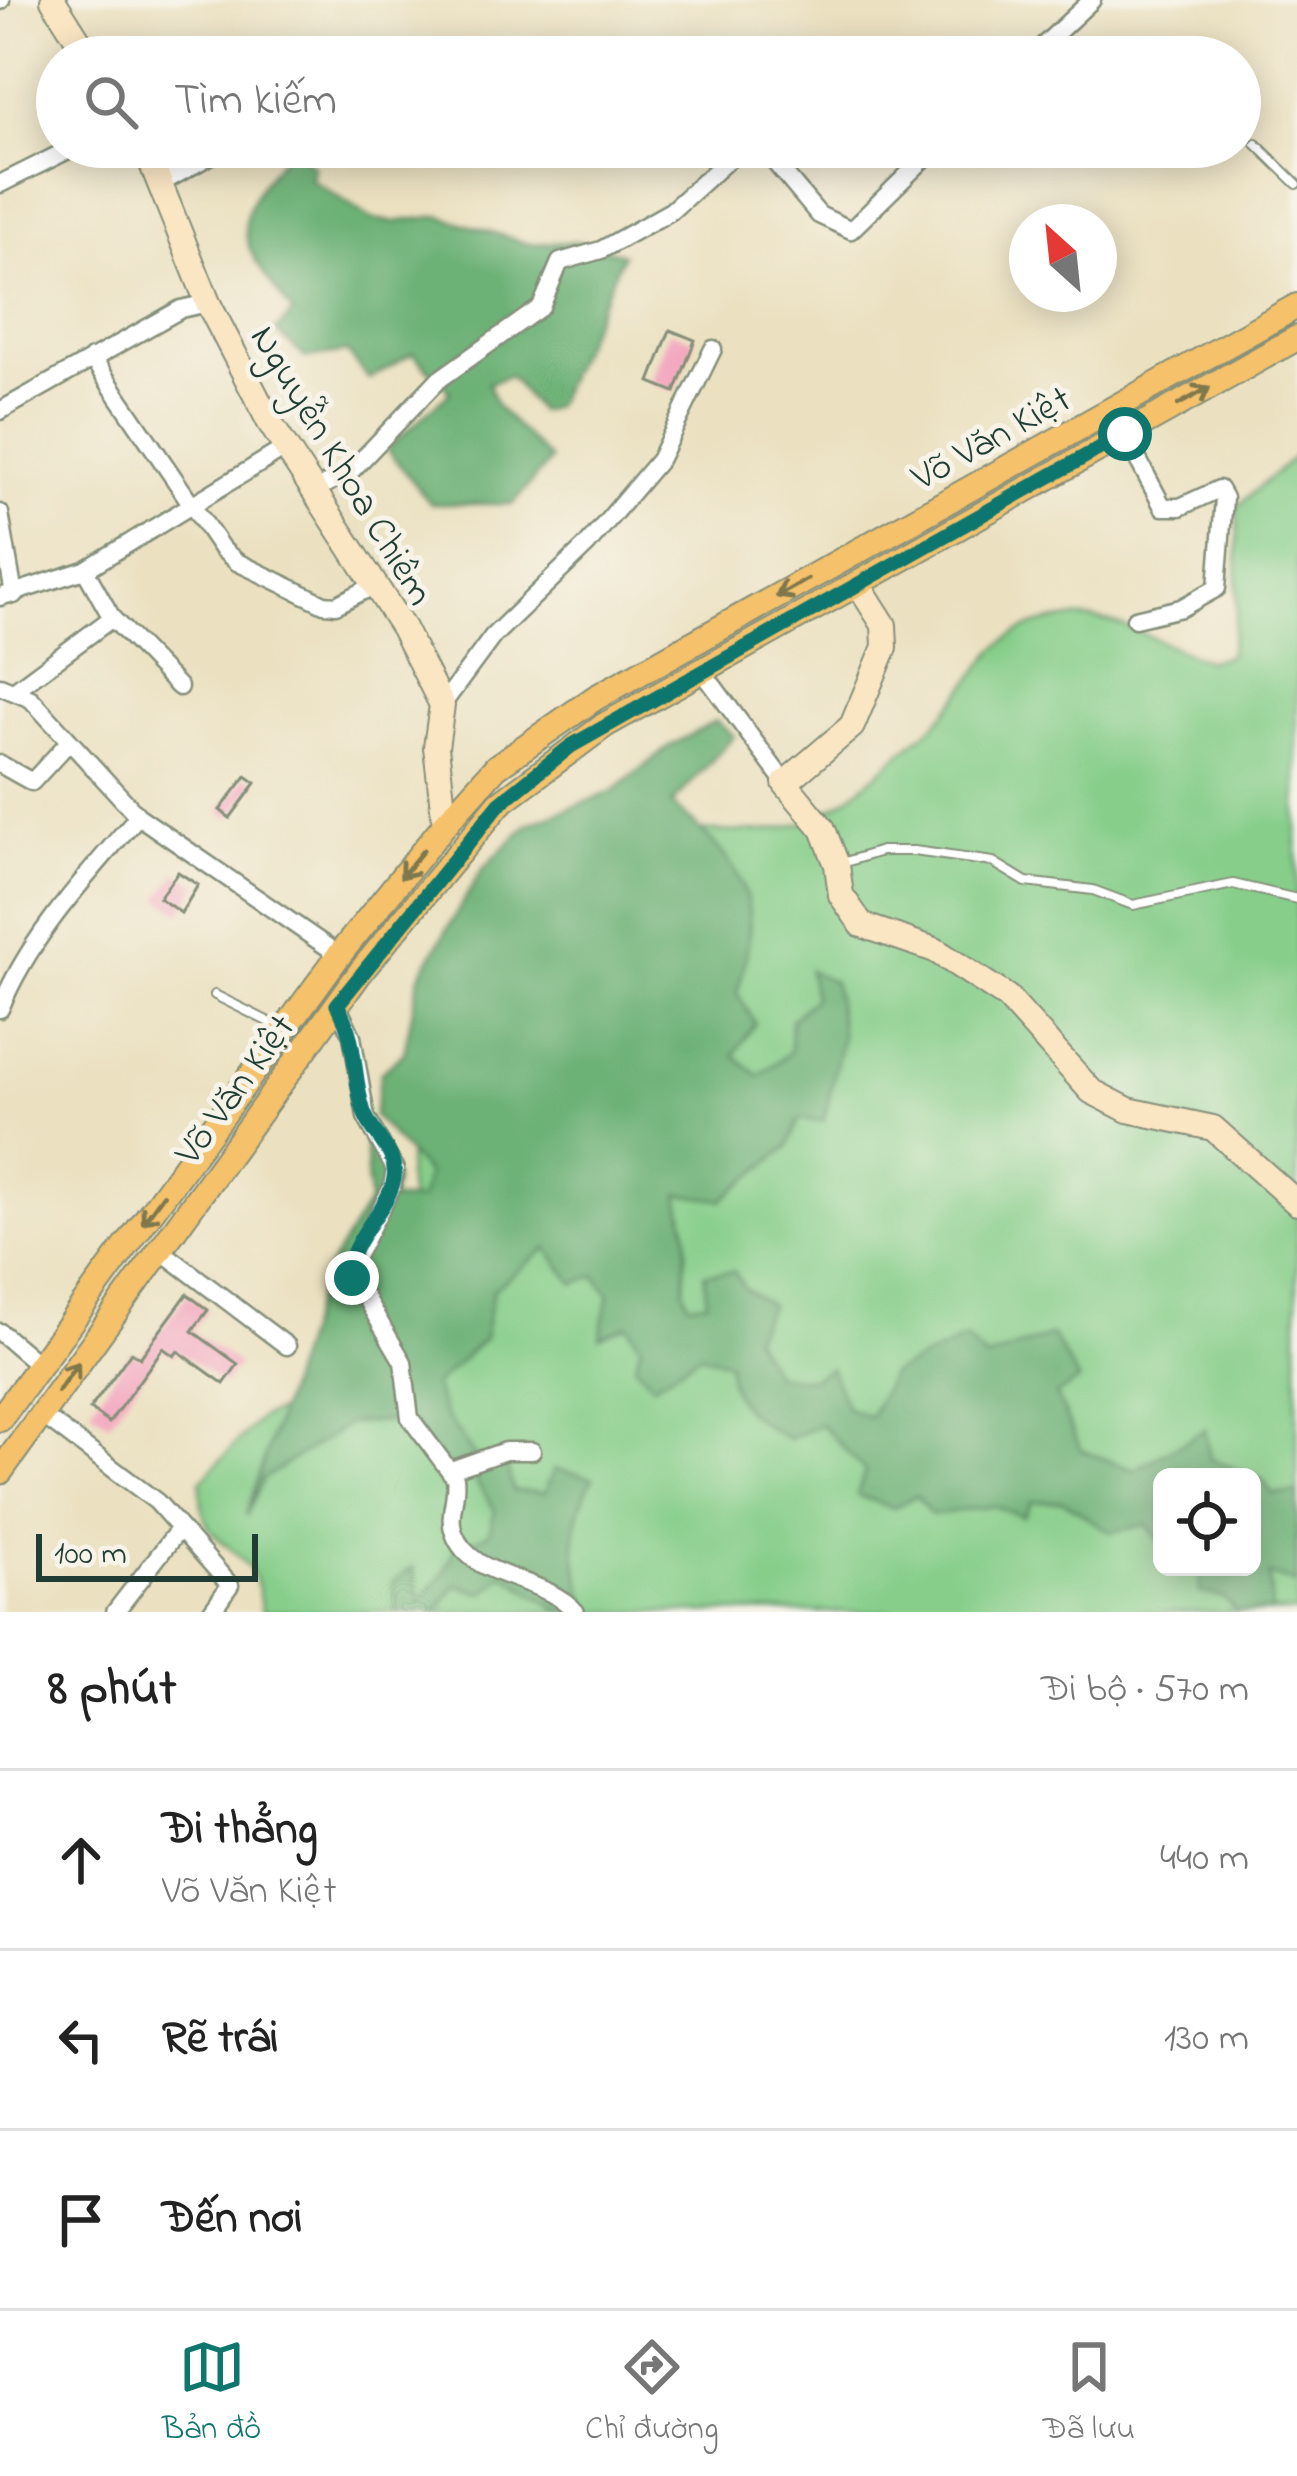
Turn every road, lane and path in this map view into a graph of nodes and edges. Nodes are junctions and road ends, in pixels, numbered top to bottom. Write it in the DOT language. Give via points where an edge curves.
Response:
graph roads {
  1 [pos="52,0"];
  2 [pos="1092,0"];
  3 [pos="75,36"];
  4 [pos="1053,36"];
  5 [pos="1261,149"];
  6 [pos="36,166"];
  7 [pos="156,168"];
  8 [pos="188,168"];
  9 [pos="719,168"];
  10 [pos="780,168"];
  11 [pos="914,168"];
  12 [pos="163,182"];
  13 [pos="0,184"];
  14 [pos="1297,184"];
  15 [pos="208,303"];
  16 [pos="1297,306"];
  17 [pos="1297,338"];
  18 [pos="712,349"];
  19 [pos="92,358"];
  20 [pos="0,411"];
  21 [pos="1125,434"];
  22 [pos="285,448"];
  23 [pos="312,491"];
  24 [pos="188,504"];
  25 [pos="0,513"];
  26 [pos="844,559"];
  27 [pos="86,570"];
  28 [pos="858,584"];
  29 [pos="374,585"];
  30 [pos="7,596"];
  31 [pos="112,617"];
  32 [pos="1136,619"];
  33 [pos="703,672"];
  34 [pos="179,686"];
  35 [pos="8,688"];
  36 [pos="442,705"];
  37 [pos="68,743"];
  38 [pos="0,764"];
  39 [pos="785,783"];
  40 [pos="138,816"];
  41 [pos="445,824"];
  42 [pos="467,842"];
  43 [pos="837,865"];
  44 [pos="1297,899"];
  45 [pos="339,955"];
  46 [pos="4,986"];
  47 [pos="214,995"];
  48 [pos="337,1005"];
  49 [pos="0,1009"];
  50 [pos="284,1030"];
  51 [pos="1297,1203"];
  52 [pos="160,1250"];
  53 [pos="84,1304"];
  54 [pos="109,1321"];
  55 [pos="0,1332"];
  56 [pos="286,1346"];
  57 [pos="39,1365"];
  58 [pos="41,1414"];
  59 [pos="0,1419"];
  60 [pos="532,1451"];
  61 [pos="451,1470"];
  62 [pos="0,1472"];
  63 [pos="180,1528"];
  64 [pos="115,1612"];
  65 [pos="211,1612"];
  66 [pos="576,1612"];
  1 -- 3 [label="street"];
  2 -- 4 [label="street"];
  5 -- 14 [label="lane"];
  6 -- 13 [label="street"];
  7 -- 12 [label="street, Nguyễn Khoa Chiêm"];
  8 -- 12 [label="street"];
  9 -- 23 [label="street" via="671,211 601,250 560,262 541,307 437,381 353,469"];
  10 -- 11 [label="street" via="819,215 851,230"];
  12 -- 15 [label="street, Nguyễn Khoa Chiêm"];
  15 -- 19 [label="street" via="181,309"];
  15 -- 22 [label="street, Nguyễn Khoa Chiêm"];
  16 -- 26 [label="main road, Võ Văn Kiệt"];
  21 -- 17 [label="main road, Võ Văn Kiệt, one-way"];
  18 -- 36 [label="street" via="659,460 494,636"];
  19 -- 20 [label="street"];
  19 -- 24 [label="street"];
  21 -- 28 [label="main road, Võ Văn Kiệt"];
  21 -- 32 [label="street" via="1162,507 1219,489 1224,498 1217,588"];
  22 -- 23 [label="street, Nguyễn Khoa Chiêm"];
  22 -- 24 [label="street"];
  23 -- 29 [label="street, Nguyễn Khoa Chiêm"];
  24 -- 27 [label="street"];
  24 -- 29 [label="street" via="237,562 324,604"];
  25 -- 30 [label="street"];
  26 -- 28 [label="main road"];
  26 -- 41 [label="main road, Võ Văn Kiệt, one-way" via="541,732"];
  27 -- 30 [label="street"];
  27 -- 31 [label="street"];
  28 -- 33 [label="main road, Võ Văn Kiệt"];
  28 -- 39 [label="street" via="884,625 885,647 852,726"];
  29 -- 36 [label="street, Nguyễn Khoa Chiêm"];
  31 -- 34 [label="street"];
  31 -- 35 [label="street"];
  33 -- 39 [label="street"];
  33 -- 42 [label="main road, Võ Văn Kiệt" via="571,746 500,803"];
  35 -- 37 [label="street" via="31,699"];
  36 -- 41 [label="street" via="436,747"];
  37 -- 38 [label="street" via="32,782"];
  37 -- 40 [label="street"];
  39 -- 43 [label="street" via="808,806"];
  40 -- 45 [label="street"];
  40 -- 46 [label="street" via="82,877"];
  41 -- 42 [label="main road"];
  41 -- 45 [label="main road, Võ Văn Kiệt, one-way"];
  42 -- 48 [label="main road, Võ Văn Kiệt"];
  43 -- 44 [label="lane" via="914,851 993,862 1026,882 1103,892 1133,905 1222,885"];
  43 -- 51 [label="street" via="841,895 862,925 935,950 1007,998 1090,1091 1128,1111 1213,1128"];
  45 -- 50 [label="main road, Võ Văn Kiệt"];
  46 -- 49 [label="street"];
  47 -- 50 [label="lane"];
  48 -- 52 [label="main road, Võ Văn Kiệt"];
  48 -- 61 [label="street" via="352,1036 366,1118 395,1169 349,1270 403,1362 410,1418"];
  50 -- 53 [label="main road, Võ Văn Kiệt, one-way"];
  52 -- 54 [label="main road, Võ Văn Kiệt"];
  52 -- 56 [label="street"];
  53 -- 54 [label="main road"];
  53 -- 57 [label="main road, Võ Văn Kiệt"];
  58 -- 54 [label="main road, Võ Văn Kiệt, one-way"];
  55 -- 57 [label="street"];
  57 -- 59 [label="main road, Võ Văn Kiệt"];
  58 -- 62 [label="main road, Võ Văn Kiệt"];
  58 -- 63 [label="street"];
  60 -- 61 [label="street"];
  61 -- 66 [label="street" via="451,1520 468,1557 545,1586"];
  63 -- 64 [label="street"];
  63 -- 65 [label="street" via="230,1585"];
}
